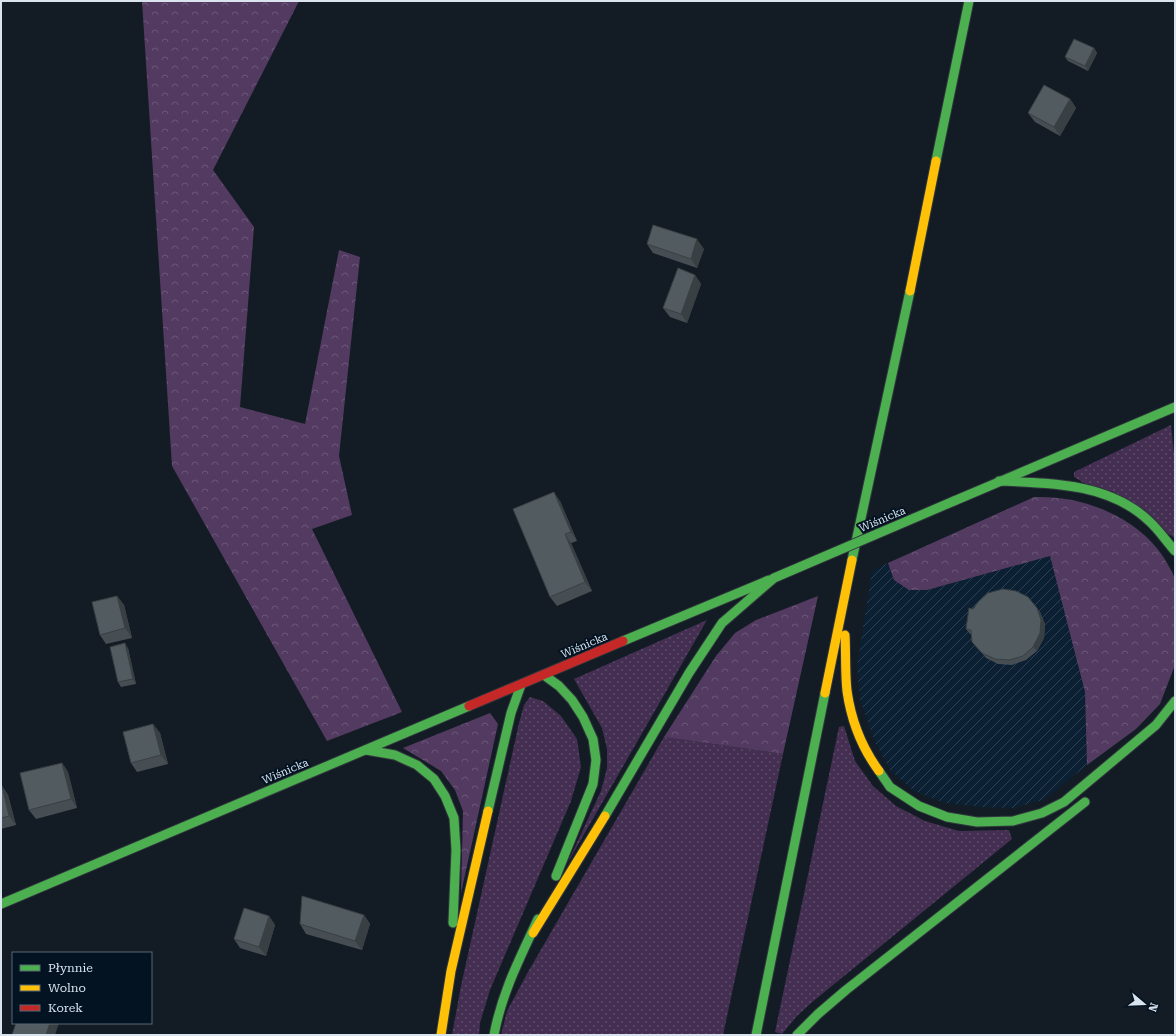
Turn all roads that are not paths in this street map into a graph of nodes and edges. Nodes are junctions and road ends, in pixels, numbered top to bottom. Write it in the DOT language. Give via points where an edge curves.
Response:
graph roads {
  1 [pos="969,1"];
  2 [pos="1175,406"];
  3 [pos="999,481"];
  4 [pos="1175,551"];
  5 [pos="774,578"];
  6 [pos="844,597"];
  7 [pos="544,675"];
  8 [pos="521,685"];
  9 [pos="1175,701"];
  10 [pos="366,750"];
  11 [pos="1094,794"];
  12 [pos="1,904"];
  13 [pos="533,933"];
  14 [pos="451,971"];
  15 [pos="766,987"];
  16 [pos="441,1035"];
  17 [pos="494,1035"];
  18 [pos="749,1035"];
  19 [pos="756,1035"];
  20 [pos="797,1035"];
  1 -- 6 [label="main road"];
  2 -- 3 [label="main road, Wiśnicka"];
  3 -- 4 [label="main road" via="1059,484 1109,497 1135,510 1157,528"];
  3 -- 5 [label="main road, Wiśnicka, bridge"];
  5 -- 7 [label="main road, Wiśnicka"];
  5 -- 13 [label="main road" via="722,624 689,673"];
  6 -- 9 [label="main road" via="847,691 855,725 868,756 890,787 920,806 946,817 977,822 1013,821 1042,813 1064,802 1156,725"];
  6 -- 15 [label="main road"];
  7 -- 8 [label="main road, Wiśnicka"];
  7 -- 13 [label="main road" via="572,700 583,717 592,739 596,760 593,784"];
  8 -- 10 [label="main road, Wiśnicka"];
  8 -- 14 [label="main road" via="511,713"];
  10 -- 12 [label="main road, Wiśnicka"];
  10 -- 14 [label="main road" via="395,755 417,764 434,779 445,796 454,818 456,850"];
  11 -- 20 [label="main road" via="846,990"];
  13 -- 17 [label="main road" via="509,981"];
  14 -- 16 [label="main road"];
  15 -- 18 [label="main road"];
  15 -- 19 [label="main road"];
}
